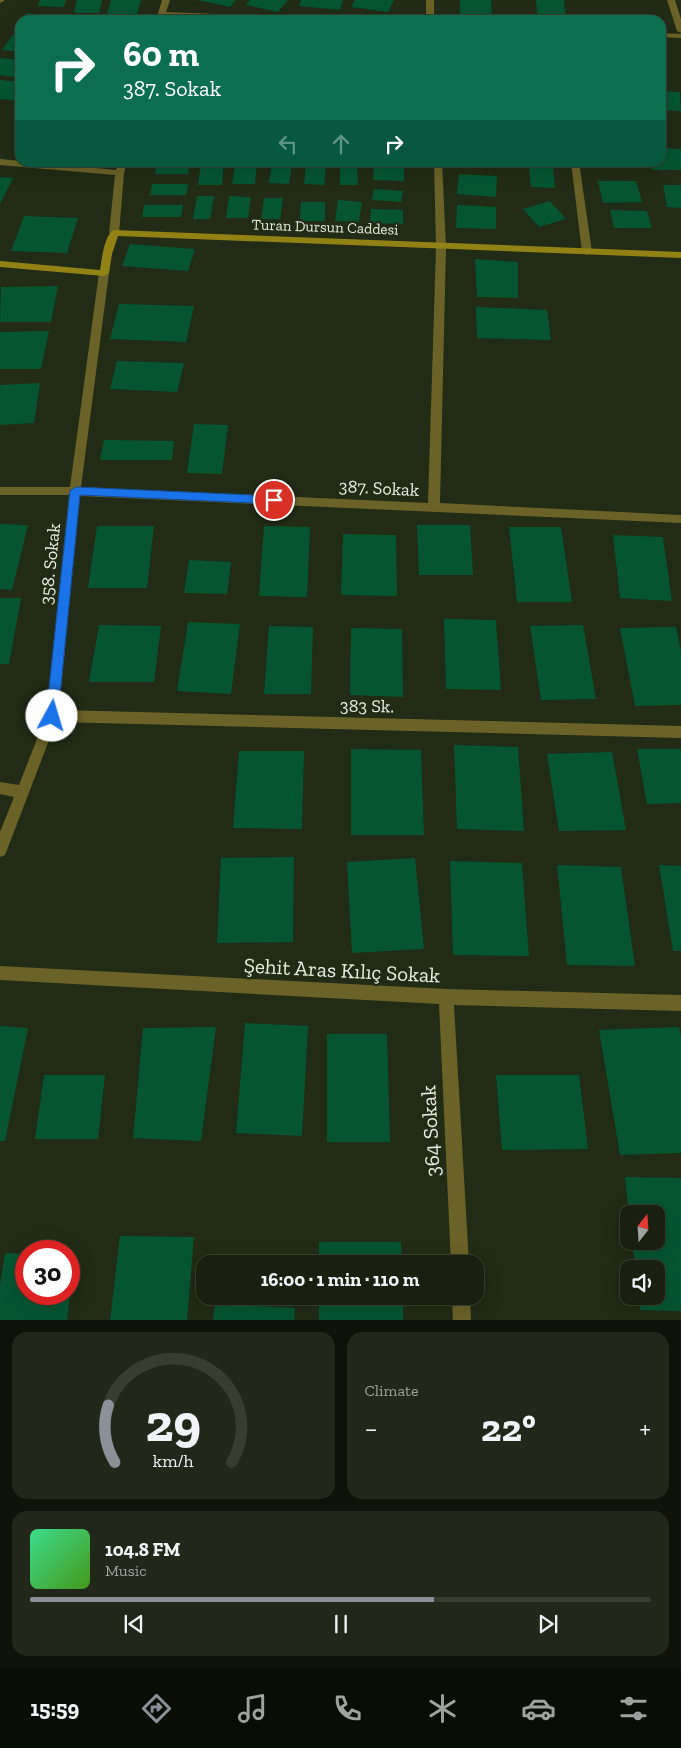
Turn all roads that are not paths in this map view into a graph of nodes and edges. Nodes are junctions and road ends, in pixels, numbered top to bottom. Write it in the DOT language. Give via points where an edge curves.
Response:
graph roads {
  1 [pos="166,0"];
  2 [pos="430,0"];
  3 [pos="671,0"];
  4 [pos="162,15"];
  5 [pos="430,15"];
  6 [pos="681,31"];
  7 [pos="666,35"];
  8 [pos="681,36"];
  9 [pos="0,162"];
  10 [pos="15,163"];
  11 [pos="55,167"];
  12 [pos="122,167"];
  13 [pos="438,167"];
  14 [pos="576,167"];
  15 [pos="120,173"];
  16 [pos="114,233"];
  17 [pos="441,247"];
  18 [pos="587,252"];
  19 [pos="681,255"];
  20 [pos="0,264"];
  21 [pos="104,273"];
  22 [pos="0,491"];
  23 [pos="76,491"];
  24 [pos="434,508"];
  25 [pos="681,519"];
  26 [pos="52,716"];
  27 [pos="681,732"];
  28 [pos="0,788"];
  29 [pos="24,792"];
  30 [pos="0,850"];
  31 [pos="0,973"];
  32 [pos="446,997"];
  33 [pos="681,1003"];
  34 [pos="460,1255"];
  35 [pos="461,1305"];
  36 [pos="462,1320"];
  1 -- 4 [label="street"];
  2 -- 5 [label="street"];
  3 -- 6 [label="street"];
  7 -- 8 [label="street"];
  9 -- 10 [label="street"];
  11 -- 15 [label="street"];
  12 -- 15 [label="street"];
  13 -- 17 [label="street"];
  14 -- 18 [label="street"];
  15 -- 16 [label="street"];
  16 -- 17 [label="street, Turan Dursun Caddesi"];
  16 -- 21 [label="street"];
  17 -- 18 [label="street, Turan Dursun Caddesi"];
  17 -- 24 [label="street"];
  18 -- 19 [label="street, Turan Dursun Caddesi"];
  20 -- 21 [label="street"];
  21 -- 23 [label="street, 358. Sokak"];
  22 -- 23 [label="street, 387. Sokak"];
  23 -- 24 [label="street, 387. Sokak"];
  23 -- 26 [label="street, 358. Sokak"];
  24 -- 25 [label="street, 387. Sokak"];
  26 -- 27 [label="street, 383 Sk."];
  26 -- 29 [label="street, 358. Sokak"];
  28 -- 29 [label="street"];
  29 -- 30 [label="street, 358. Sokak"];
  31 -- 32 [label="street, Şehit Aras Kılıç Sokak"];
  32 -- 33 [label="street, Şehit Aras Kılıç Sokak"];
  32 -- 34 [label="street, 364 Sokak"];
  35 -- 36 [label="street"];
}
